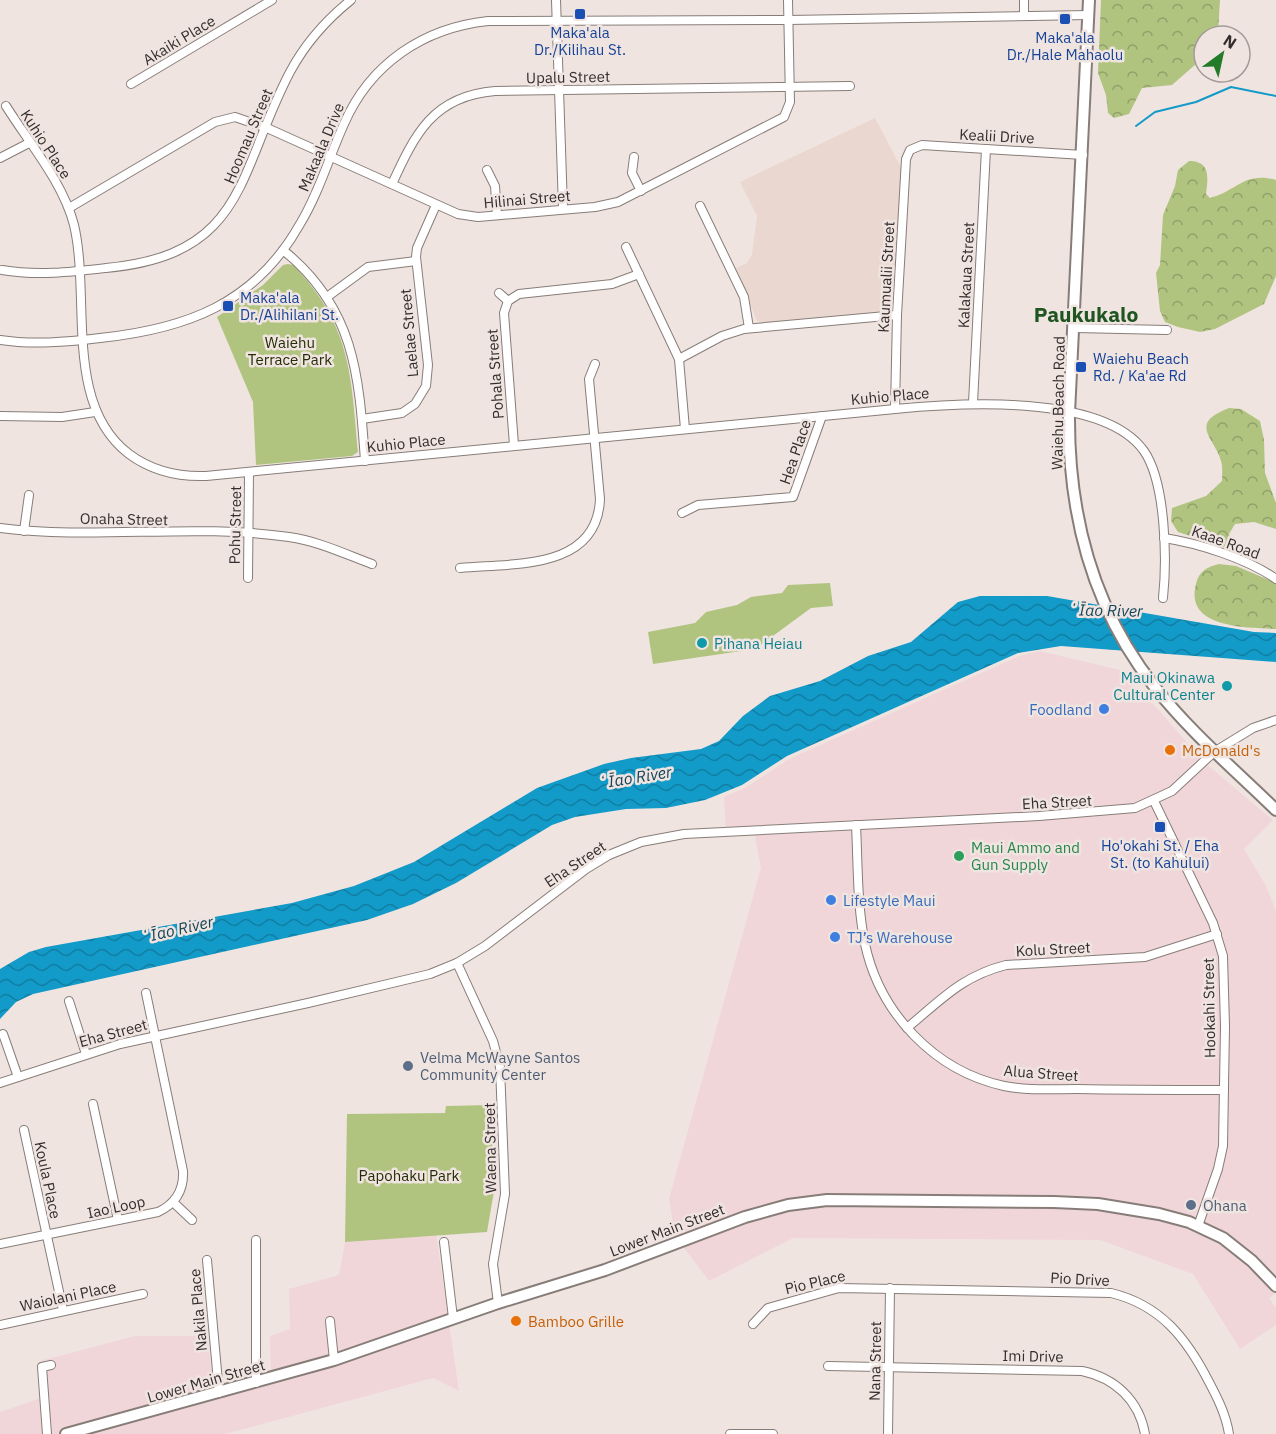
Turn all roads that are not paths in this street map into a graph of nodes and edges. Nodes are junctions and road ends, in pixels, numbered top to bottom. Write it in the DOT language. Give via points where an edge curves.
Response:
graph roads {
  1 [pos="272,0"];
  2 [pos="350,0"];
  3 [pos="556,0"];
  4 [pos="788,0"];
  5 [pos="1024,0"];
  6 [pos="1089,0"];
  7 [pos="1089,15"];
  8 [pos="1024,16"];
  9 [pos="788,20"];
  10 [pos="556,22"];
  11 [pos="131,84"];
  12 [pos="850,86"];
  13 [pos="790,88"];
  14 [pos="561,90"];
  15 [pos="6,106"];
  16 [pos="267,128"];
  17 [pos="29,143"];
  18 [pos="911,149"];
  19 [pos="986,149"];
  20 [pos="1083,155"];
  21 [pos="330,157"];
  22 [pos="634,157"];
  23 [pos="0,158"];
  24 [pos="487,170"];
  25 [pos="392,184"];
  26 [pos="641,191"];
  27 [pos="436,205"];
  28 [pos="700,206"];
  29 [pos="69,208"];
  30 [pos="563,208"];
  31 [pos="496,215"];
  32 [pos="626,247"];
  33 [pos="283,250"];
  34 [pos="416,261"];
  35 [pos="2,270"];
  36 [pos="79,271"];
  37 [pos="639,274"];
  38 [pos="499,293"];
  39 [pos="327,297"];
  40 [pos="508,301"];
  41 [pos="897,315"];
  42 [pos="749,328"];
  43 [pos="1075,328"];
  44 [pos="1167,330"];
  45 [pos="0,340"];
  46 [pos="84,340"];
  47 [pos="679,359"];
  48 [pos="595,364"];
  49 [pos="973,403"];
  50 [pos="895,409"];
  51 [pos="95,412"];
  52 [pos="1069,413"];
  53 [pos="0,416"];
  54 [pos="822,416"];
  55 [pos="362,419"];
  56 [pos="685,429"];
  57 [pos="593,438"];
  58 [pos="514,445"];
  59 [pos="365,461"];
  60 [pos="249,472"];
  61 [pos="28,495"];
  62 [pos="682,513"];
  63 [pos="0,528"];
  64 [pos="24,531"];
  65 [pos="249,534"];
  66 [pos="1164,538"];
  67 [pos="372,564"];
  68 [pos="460,568"];
  69 [pos="248,578"];
  70 [pos="1276,579"];
  71 [pos="1163,598"];
  72 [pos="1276,720"];
  73 [pos="1214,752"];
  74 [pos="1154,801"];
  75 [pos="1276,810"];
  76 [pos="856,825"];
  77 [pos="1217,934"];
  78 [pos="457,963"];
  79 [pos="146,993"];
  80 [pos="69,1001"];
  81 [pos="907,1029"];
  82 [pos="3,1034"];
  83 [pos="154,1036"];
  84 [pos="86,1054"];
  85 [pos="18,1077"];
  86 [pos="0,1083"];
  87 [pos="1224,1090"];
  88 [pos="93,1104"];
  89 [pos="24,1130"];
  90 [pos="173,1202"];
  91 [pos="118,1220"];
  92 [pos="192,1220"];
  93 [pos="1198,1226"];
  94 [pos="46,1236"];
  95 [pos="256,1240"];
  96 [pos="444,1242"];
  97 [pos="0,1244"];
  98 [pos="207,1260"];
  99 [pos="1276,1286"];
  100 [pos="890,1288"];
  101 [pos="143,1294"];
  102 [pos="498,1303"];
  103 [pos="63,1311"];
  104 [pos="453,1318"];
  105 [pos="330,1321"];
  106 [pos="753,1324"];
  107 [pos="0,1325"];
  108 [pos="334,1360"];
  109 [pos="51,1365"];
  110 [pos="828,1366"];
  111 [pos="888,1366"];
  112 [pos="256,1383"];
  113 [pos="219,1393"];
  114 [pos="47,1434"];
  115 [pos="66,1434"];
  116 [pos="730,1434"];
  117 [pos="773,1434"];
  118 [pos="888,1434"];
  119 [pos="1145,1434"];
  120 [pos="1228,1434"];
  1 -- 11 [label="street, Akaiki Place"];
  2 -- 16 [label="street, Hoomau Street" via="303,50"];
  3 -- 10 [label="street"];
  4 -- 9 [label="street, Hilinai Street"];
  5 -- 8 [label="street"];
  6 -- 7 [label="street, Waiehu Beach Road"];
  7 -- 8 [label="street, Makaala Drive"];
  7 -- 20 [label="street, Waiehu Beach Road"];
  8 -- 9 [label="street, Makaala Drive"];
  9 -- 10 [label="street, Makaala Drive"];
  9 -- 13 [label="street, Hilinai Street"];
  10 -- 14 [label="street"];
  10 -- 21 [label="street, Makaala Drive" via="469,23 416,42 386,63 361,91"];
  12 -- 13 [label="street, Upalu Street"];
  13 -- 14 [label="street, Upalu Street"];
  13 -- 26 [label="street, Hilinai Street" via="789,109 780,122"];
  14 -- 25 [label="street, Upalu Street" via="484,92 453,102 420,130"];
  14 -- 30 [label="street"];
  15 -- 17 [label="street, Kuhio Place"];
  16 -- 21 [label="street, Hilinai Street"];
  16 -- 29 [label="street, Hilinai Street" via="240,118 219,120"];
  16 -- 36 [label="street, Hoomau Street" via="237,196 203,235 175,253 151,261"];
  17 -- 23 [label="street"];
  17 -- 29 [label="street, Kuhio Place"];
  18 -- 19 [label="street, Kealii Drive" via="922,145"];
  18 -- 41 [label="street, Kaumualii Street" via="906,159"];
  19 -- 20 [label="street, Kealii Drive"];
  19 -- 49 [label="street, Kalakaua Street"];
  20 -- 43 [label="street, Waiehu Beach Road"];
  21 -- 25 [label="street, Hilinai Street"];
  21 -- 33 [label="street, Makaala Drive" via="304,217"];
  22 -- 26 [label="street" via="632,172"];
  24 -- 31 [label="street" via="495,186"];
  25 -- 27 [label="street, Hilinai Street"];
  26 -- 30 [label="street, Hilinai Street" via="610,204"];
  27 -- 31 [label="street, Hilinai Street" via="464,216"];
  27 -- 34 [label="street, Laelae Street" via="417,248"];
  28 -- 42 [label="street" via="744,297"];
  29 -- 36 [label="street, Kuhio Place"];
  30 -- 31 [label="street, Hilinai Street"];
  32 -- 37 [label="street"];
  33 -- 39 [label="street" via="304,267"];
  33 -- 46 [label="street, Makaala Drive" via="254,282 191,320 143,333"];
  34 -- 39 [label="street" via="368,267"];
  34 -- 55 [label="street, Laelae Street" via="428,365 426,386 418,400 402,413"];
  35 -- 36 [label="street, Hoomau Street"];
  36 -- 46 [label="street, Kuhio Place"];
  37 -- 40 [label="street" via="612,284 519,294"];
  37 -- 47 [label="street"];
  38 -- 40 [label="street"];
  39 -- 55 [label="street" via="347,332"];
  40 -- 58 [label="street, Pohala Street" via="504,313"];
  41 -- 42 [label="street"];
  41 -- 50 [label="street, Kaumualii Street"];
  42 -- 47 [label="street" via="722,336"];
  43 -- 44 [label="street"];
  43 -- 52 [label="street, Waiehu Beach Road"];
  45 -- 46 [label="street, Makaala Drive"];
  46 -- 51 [label="street, Kuhio Place"];
  47 -- 56 [label="street"];
  48 -- 57 [label="street" via="589,379"];
  49 -- 50 [label="street, Kuhio Place"];
  49 -- 52 [label="street, Kuhio Place"];
  50 -- 54 [label="street, Kuhio Place"];
  51 -- 53 [label="street" via="62,417"];
  51 -- 60 [label="street, Kuhio Place" via="120,446 157,469 194,476"];
  52 -- 66 [label="street" via="1111,424 1140,445 1156,477"];
  52 -- 73 [label="street, Waiehu Beach Road" via="1076,521 1102,594 1136,660"];
  54 -- 56 [label="street, Kuhio Place"];
  54 -- 62 [label="street, Hea Place" via="794,497 698,505"];
  55 -- 59 [label="street"];
  56 -- 57 [label="street, Kuhio Place"];
  57 -- 58 [label="street, Kuhio Place"];
  57 -- 68 [label="street" via="600,506 595,526 583,543 553,558"];
  58 -- 59 [label="street, Kuhio Place"];
  59 -- 60 [label="street, Kuhio Place"];
  60 -- 65 [label="street, Pohu Street"];
  61 -- 64 [label="street"];
  63 -- 64 [label="street, Onaha Street"];
  64 -- 65 [label="street, Onaha Street"];
  65 -- 67 [label="street, Onaha Street" via="305,540"];
  65 -- 69 [label="street, Pohu Street"];
  66 -- 70 [label="street, Kaae Road" via="1181,540 1255,566"];
  66 -- 71 [label="street"];
  72 -- 73 [label="street, Eha Street" via="1253,728"];
  73 -- 74 [label="street, Eha Street" via="1172,791"];
  73 -- 75 [label="street, Waiehu Beach Road"];
  74 -- 76 [label="street, Eha Street" via="1110,812"];
  74 -- 77 [label="street, Hookahi Street"];
  76 -- 78 [label="street, Eha Street" via="684,834 627,847 586,869"];
  76 -- 81 [label="street, Alua Street" via="865,945 882,993"];
  77 -- 81 [label="street, Kolu Street" via="1144,957 1006,965 986,970 951,990"];
  77 -- 87 [label="street, Hookahi Street" via="1225,977"];
  78 -- 83 [label="street, Eha Street" via="430,974 308,1004"];
  78 -- 102 [label="street, Waena Street" via="493,1041 500,1067 505,1194 493,1264"];
  79 -- 83 [label="street"];
  80 -- 84 [label="street"];
  81 -- 87 [label="street, Alua Street" via="943,1060 966,1073 1007,1086"];
  82 -- 85 [label="street"];
  83 -- 84 [label="street, Eha Street"];
  83 -- 90 [label="street" via="183,1171 182,1188"];
  84 -- 85 [label="street, Eha Street"];
  85 -- 86 [label="street, Eha Street"];
  87 -- 93 [label="street, Hookahi Street" via="1220,1158"];
  88 -- 91 [label="street"];
  89 -- 94 [label="street, Koula Place"];
  90 -- 91 [label="street, Iao Loop" via="158,1212"];
  90 -- 92 [label="street"];
  91 -- 94 [label="street, Iao Loop"];
  93 -- 99 [label="street, Lower Main Street" via="1233,1246"];
  93 -- 102 [label="street, Lower Main Street" via="1159,1214 1098,1204 827,1200 753,1214 605,1270"];
  94 -- 97 [label="street, Iao Loop"];
  94 -- 103 [label="street, Koula Place"];
  95 -- 112 [label="street"];
  96 -- 104 [label="street"];
  98 -- 113 [label="street, Nakila Place"];
  100 -- 106 [label="street, Pio Place" via="826,1290 768,1308"];
  100 -- 111 [label="street, Nana Street"];
  100 -- 120 [label="street, Pio Drive" via="1101,1291 1137,1302 1169,1322 1194,1353 1221,1405"];
  101 -- 103 [label="street, Waiolani Place"];
  102 -- 104 [label="street, Lower Main Street"];
  103 -- 107 [label="street, Waiolani Place"];
  104 -- 108 [label="street, Lower Main Street"];
  105 -- 108 [label="street"];
  108 -- 112 [label="street, Lower Main Street"];
  109 -- 114 [label="street" via="42,1367"];
  110 -- 111 [label="street, Imi Drive"];
  111 -- 118 [label="street, Nana Street"];
  111 -- 119 [label="street, Imi Drive" via="1094,1374 1126,1393 1140,1414"];
  112 -- 113 [label="street, Lower Main Street"];
  113 -- 115 [label="street, Lower Main Street"];
  116 -- 117 [label="street"];
}
